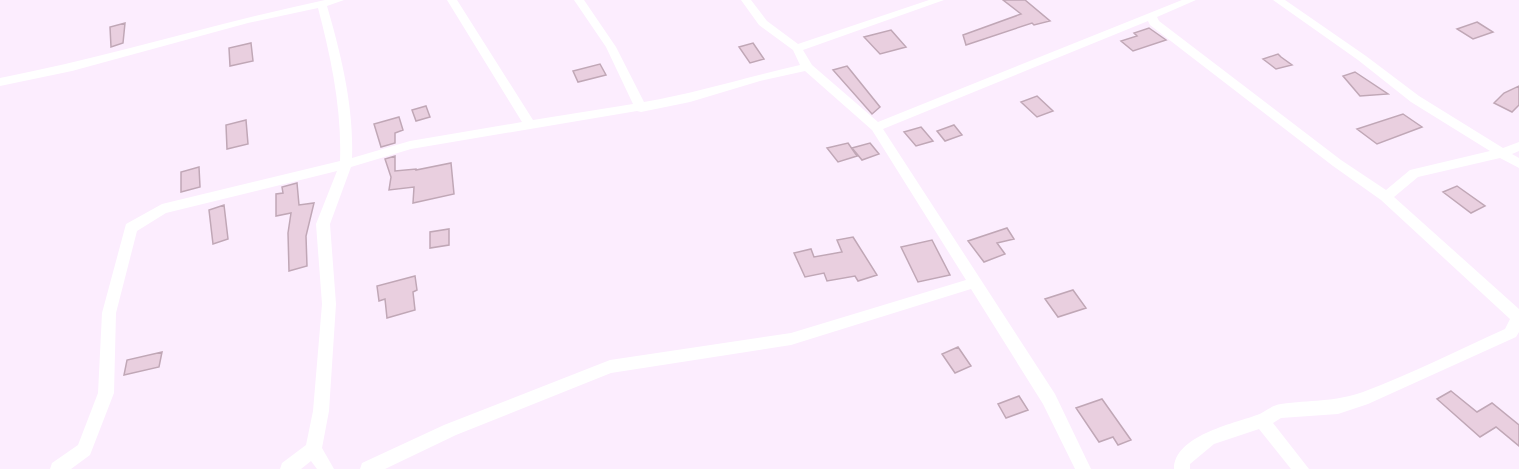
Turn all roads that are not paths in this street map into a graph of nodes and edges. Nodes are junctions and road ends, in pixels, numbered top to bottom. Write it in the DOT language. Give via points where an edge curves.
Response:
graph roads {
  1 [pos="339,0"];
  2 [pos="452,0"];
  3 [pos="579,0"];
  4 [pos="746,0"];
  5 [pos="939,0"];
  6 [pos="1191,0"];
  7 [pos="1278,0"];
  8 [pos="322,5"];
  9 [pos="1151,16"];
  10 [pos="797,48"];
  11 [pos="807,67"];
  12 [pos="0,82"];
  13 [pos="641,108"];
  14 [pos="530,126"];
  15 [pos="876,127"];
  16 [pos="1519,146"];
  17 [pos="1502,153"];
  18 [pos="346,164"];
  19 [pos="1519,164"];
  20 [pos="1386,197"];
  21 [pos="973,283"];
  22 [pos="1262,422"];
  23 [pos="313,449"];
  24 [pos="58,469"];
  25 [pos="288,469"];
  26 [pos="326,469"];
  27 [pos="368,469"];
  28 [pos="1082,469"];
  29 [pos="1182,469"];
  30 [pos="1301,469"];
  1 -- 8 [label="street"];
  2 -- 14 [label="street"];
  3 -- 13 [label="street" via="611,47"];
  4 -- 10 [label="street" via="763,23"];
  5 -- 10 [label="street"];
  6 -- 9 [label="street"];
  7 -- 17 [label="street" via="1415,99"];
  8 -- 12 [label="street" via="246,20 72,68"];
  8 -- 18 [label="street" via="333,44 347,137"];
  9 -- 15 [label="street"];
  9 -- 20 [label="street" via="1154,23 1337,164"];
  10 -- 11 [label="street"];
  11 -- 13 [label="street"];
  11 -- 15 [label="street"];
  13 -- 14 [label="street"];
  14 -- 18 [label="street" via="411,145"];
  15 -- 21 [label="street"];
  16 -- 17 [label="street"];
  17 -- 19 [label="street"];
  17 -- 20 [label="street" via="1414,173"];
  18 -- 23 [label="street" via="323,224 329,303 321,411"];
  18 -- 24 [label="street" via="162,209 131,228 109,313 106,393 84,450"];
  20 -- 22 [label="street" via="1518,317 1511,333 1338,407 1279,411"];
  21 -- 27 [label="street" via="791,339 610,367 450,430"];
  21 -- 28 [label="street" via="1049,399"];
  22 -- 29 [label="street" via="1208,439 1182,461"];
  22 -- 30 [label="street"];
  23 -- 25 [label="street"];
  23 -- 26 [label="street"];
}
